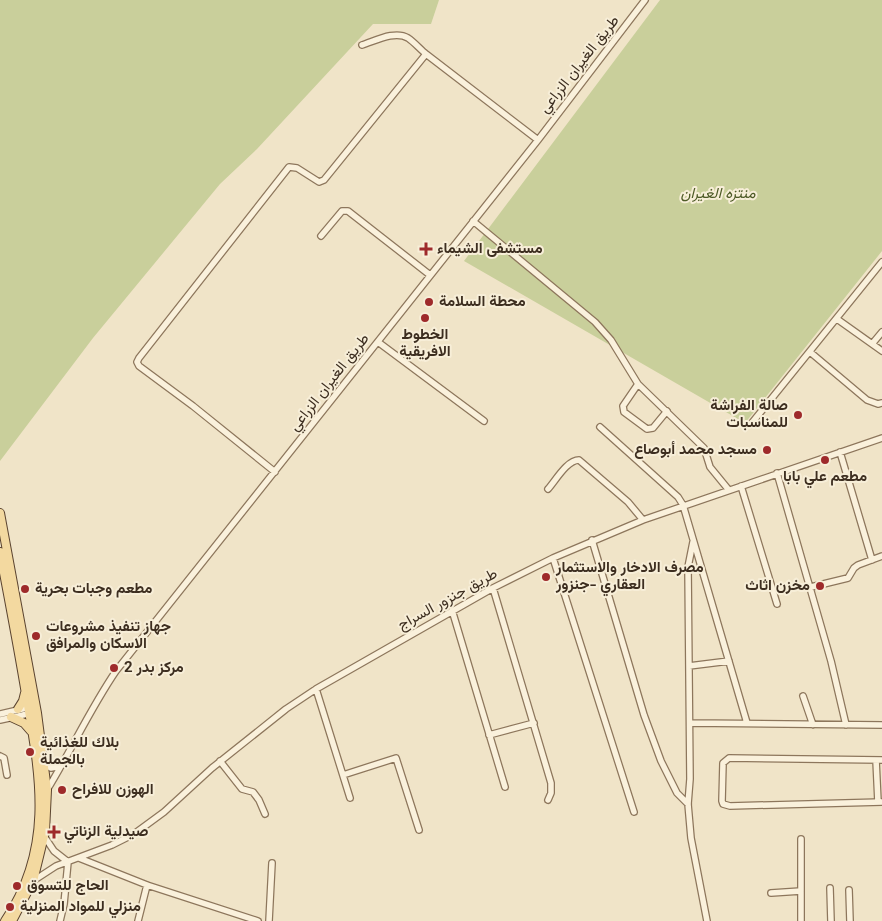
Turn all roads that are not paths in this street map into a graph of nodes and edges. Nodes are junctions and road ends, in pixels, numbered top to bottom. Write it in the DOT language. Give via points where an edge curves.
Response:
graph roads {
  1 [pos="645,0"];
  2 [pos="362,45"];
  3 [pos="426,54"];
  4 [pos="538,140"];
  5 [pos="473,221"];
  6 [pos="321,236"];
  7 [pos="882,262"];
  8 [pos="430,275"];
  9 [pos="838,319"];
  10 [pos="882,332"];
  11 [pos="378,342"];
  12 [pos="872,344"];
  13 [pos="882,351"];
  14 [pos="810,352"];
  15 [pos="638,384"];
  16 [pos="882,403"];
  17 [pos="667,411"];
  18 [pos="484,421"];
  19 [pos="751,424"];
  20 [pos="600,427"];
  21 [pos="882,438"];
  22 [pos="840,452"];
  23 [pos="275,472"];
  24 [pos="778,473"];
  25 [pos="741,486"];
  26 [pos="548,489"];
  27 [pos="728,489"];
  28 [pos="683,505"];
  29 [pos="0,513"];
  30 [pos="643,520"];
  31 [pos="592,540"];
  32 [pos="693,542"];
  33 [pos="0,552"];
  34 [pos="882,556"];
  35 [pos="553,558"];
  36 [pos="872,560"];
  37 [pos="811,587"];
  38 [pos="493,588"];
  39 [pos="777,604"];
  40 [pos="452,610"];
  41 [pos="729,661"];
  42 [pos="689,666"];
  43 [pos="316,689"];
  44 [pos="25,691"];
  45 [pos="803,696"];
  46 [pos="18,710"];
  47 [pos="32,710"];
  48 [pos="0,714"];
  49 [pos="11,717"];
  50 [pos="0,720"];
  51 [pos="534,723"];
  52 [pos="690,723"];
  53 [pos="748,724"];
  54 [pos="813,725"];
  55 [pos="846,725"];
  56 [pos="882,725"];
  57 [pos="33,735"];
  58 [pos="489,735"];
  59 [pos="0,756"];
  60 [pos="879,760"];
  61 [pos="220,761"];
  62 [pos="44,764"];
  63 [pos="63,765"];
  64 [pos="8,774"];
  65 [pos="343,775"];
  66 [pos="505,787"];
  67 [pos="47,790"];
  68 [pos="350,798"];
  69 [pos="548,800"];
  70 [pos="880,802"];
  71 [pos="688,804"];
  72 [pos="634,812"];
  73 [pos="266,814"];
  74 [pos="419,830"];
  75 [pos="44,836"];
  76 [pos="800,839"];
  77 [pos="79,858"];
  78 [pos="68,862"];
  79 [pos="272,863"];
  80 [pos="34,881"];
  81 [pos="147,885"];
  82 [pos="830,888"];
  83 [pos="849,890"];
  84 [pos="771,892"];
  85 [pos="801,892"];
  86 [pos="5,921"];
  87 [pos="12,921"];
  88 [pos="60,921"];
  89 [pos="138,921"];
  90 [pos="258,921"];
  91 [pos="269,921"];
  92 [pos="707,921"];
  93 [pos="801,921"];
  94 [pos="831,921"];
  95 [pos="850,921"];
  1 -- 4 [label="street, طريق الغيران الزراعي"];
  2 -- 3 [label="street" via="401,35"];
  3 -- 4 [label="street"];
  3 -- 23 [label="street" via="324,180 319,182 290,167 139,358 139,366"];
  4 -- 5 [label="street, طريق الغيران الزراعي"];
  5 -- 8 [label="street, طريق الغيران الزراعي"];
  5 -- 15 [label="street" via="595,322 611,340"];
  6 -- 8 [label="street" via="342,212 348,211"];
  7 -- 9 [label="street"];
  8 -- 11 [label="street, طريق الغيران الزراعي"];
  9 -- 12 [label="street"];
  9 -- 14 [label="street"];
  10 -- 12 [label="street"];
  11 -- 18 [label="street"];
  11 -- 23 [label="street, طريق الغيران الزراعي"];
  12 -- 13 [label="street"];
  14 -- 16 [label="street" via="867,400"];
  14 -- 19 [label="street"];
  15 -- 17 [label="street"];
  15 -- 17 [label="street" via="623,406 624,412 647,429 653,428"];
  17 -- 27 [label="street" via="704,448 710,466"];
  20 -- 28 [label="street"];
  21 -- 22 [label="street, طريق جنزور السراج"];
  22 -- 24 [label="street, طريق جنزور السراج"];
  22 -- 36 [label="street"];
  23 -- 63 [label="street, طريق الغيران الزراعي" via="116,672 84,722"];
  24 -- 25 [label="street, طريق جنزور السراج"];
  24 -- 37 [label="street"];
  25 -- 27 [label="street, طريق جنزور السراج"];
  25 -- 39 [label="street"];
  26 -- 30 [label="street" via="574,460 579,460 628,502"];
  27 -- 28 [label="street, طريق جنزور السراج"];
  28 -- 30 [label="street, طريق جنزور السراج"];
  28 -- 32 [label="street"];
  29 -- 47 [label="main road"];
  30 -- 31 [label="street, طريق جنزور السراج"];
  31 -- 35 [label="street, طريق جنزور السراج"];
  31 -- 71 [label="street" via="644,715 661,761 677,793"];
  32 -- 41 [label="street"];
  32 -- 42 [label="street" via="688,567"];
  33 -- 44 [label="main road"];
  34 -- 36 [label="street"];
  35 -- 38 [label="street, طريق جنزور السراج"];
  35 -- 72 [label="street"];
  36 -- 37 [label="street" via="854,568 848,578"];
  37 -- 55 [label="street"];
  38 -- 40 [label="street, طريق جنزور السراج"];
  38 -- 51 [label="street"];
  40 -- 43 [label="street, طريق جنزور السراج"];
  40 -- 58 [label="street"];
  41 -- 42 [label="street"];
  41 -- 53 [label="street"];
  42 -- 52 [label="street"];
  43 -- 61 [label="street, طريق جنزور السراج"];
  43 -- 65 [label="street"];
  44 -- 46 [label="main road"];
  44 -- 47 [label="main road"];
  45 -- 54 [label="street"];
  46 -- 47 [label="street"];
  46 -- 48 [label="street"];
  47 -- 49 [label="street"];
  47 -- 57 [label="main road"];
  47 -- 62 [label="main road"];
  49 -- 50 [label="street"];
  49 -- 57 [label="main road" via="24,723"];
  51 -- 58 [label="street"];
  51 -- 69 [label="street" via="551,783"];
  52 -- 53 [label="street"];
  52 -- 71 [label="street"];
  53 -- 54 [label="street"];
  54 -- 55 [label="street"];
  55 -- 56 [label="street"];
  57 -- 86 [label="main road" via="40,786 40,822 26,880"];
  58 -- 66 [label="street"];
  59 -- 64 [label="street" via="4,758"];
  60 -- 70 [label="street"];
  60 -- 70 [label="street" via="729,758 723,763 722,801 730,806"];
  61 -- 73 [label="street" via="242,789 253,792"];
  61 -- 77 [label="street, طريق جنزور السراج" via="164,812 134,834"];
  62 -- 63 [label="street" via="54,769"];
  62 -- 67 [label="main road"];
  63 -- 67 [label="street, طريق الغيران الزراعي"];
  65 -- 68 [label="street"];
  65 -- 74 [label="street" via="396,758"];
  67 -- 75 [label="main road"];
  71 -- 92 [label="street"];
  75 -- 78 [label="street" via="54,851"];
  75 -- 80 [label="main road"];
  76 -- 85 [label="street"];
  77 -- 78 [label="street, طريق جنزور السراج"];
  77 -- 81 [label="street"];
  78 -- 80 [label="street, طريق جنزور السراج"];
  78 -- 88 [label="street"];
  79 -- 91 [label="street"];
  80 -- 87 [label="main road"];
  81 -- 89 [label="street"];
  81 -- 90 [label="street"];
  82 -- 94 [label="street"];
  83 -- 95 [label="street"];
  84 -- 85 [label="street"];
  85 -- 93 [label="street"];
}
